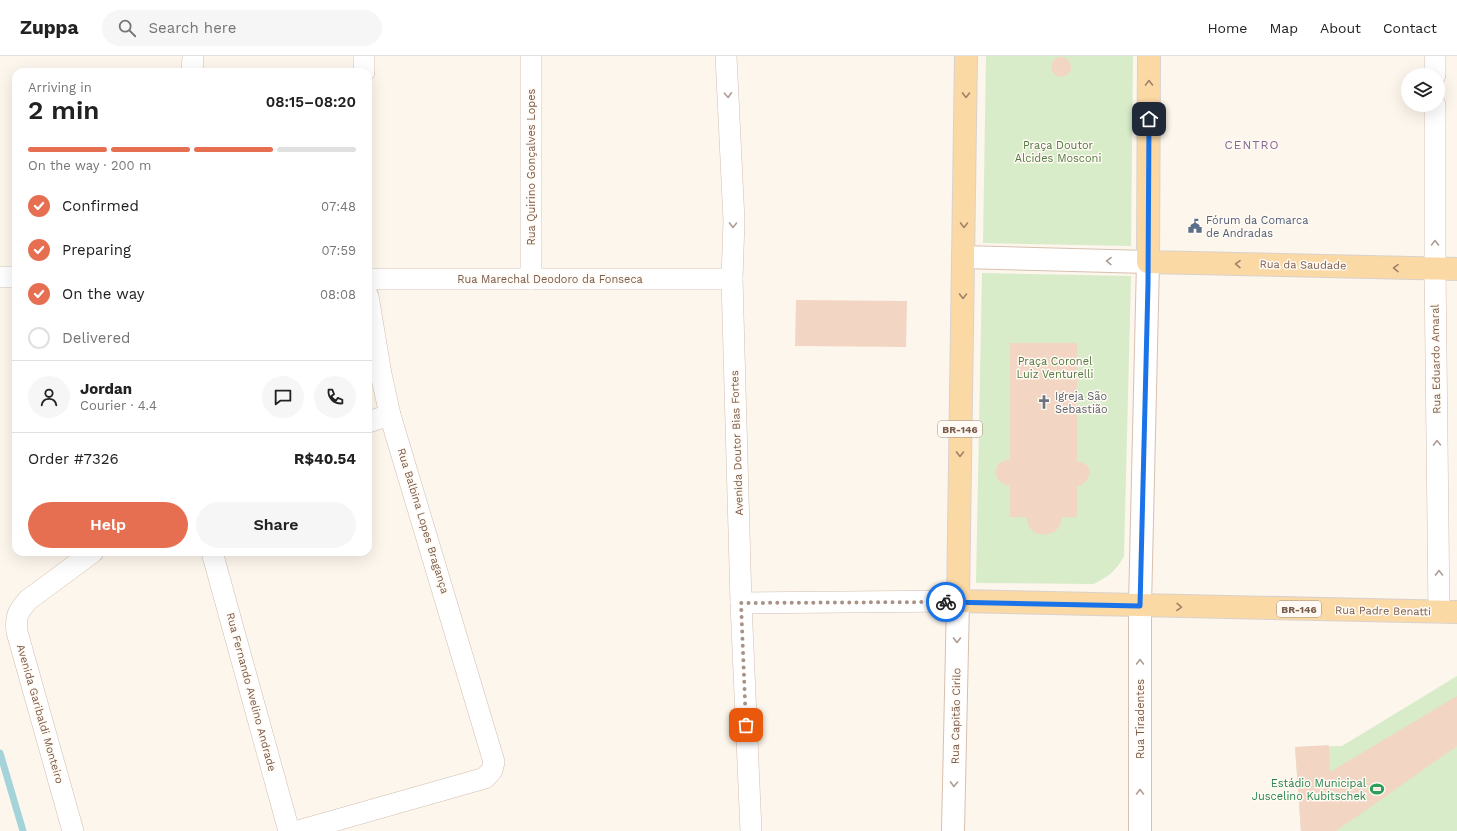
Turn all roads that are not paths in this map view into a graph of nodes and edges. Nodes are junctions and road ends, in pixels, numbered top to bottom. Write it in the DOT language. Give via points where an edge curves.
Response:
graph roads {
  1 [pos="193,56"];
  2 [pos="364,56"];
  3 [pos="531,56"];
  4 [pos="726,56"];
  5 [pos="966,56"];
  6 [pos="1149,56"];
  7 [pos="1435,56"];
  8 [pos="192,68"];
  9 [pos="364,68"];
  10 [pos="1435,68"];
  11 [pos="1435,112"];
  12 [pos="963,258"];
  13 [pos="1148,262"];
  14 [pos="1435,268"];
  15 [pos="1457,269"];
  16 [pos="0,277"];
  17 [pos="12,277"];
  18 [pos="531,278"];
  19 [pos="372,279"];
  20 [pos="732,279"];
  21 [pos="372,320"];
  22 [pos="390,415"];
  23 [pos="372,421"];
  24 [pos="88,556"];
  25 [pos="213,556"];
  26 [pos="958,601"];
  27 [pos="741,603"];
  28 [pos="1140,606"];
  29 [pos="1448,612"];
  30 [pos="73,831"];
  31 [pos="289,831"];
  32 [pos="298,831"];
  33 [pos="751,831"];
  34 [pos="953,831"];
  35 [pos="1140,831"];
  1 -- 8 [label="street"];
  2 -- 9 [label="street"];
  3 -- 18 [label="street, Rua Quirino Gonçalves Lopes"];
  4 -- 20 [label="street, Avenida Doutor Bias Fortes, one-way" via="734,220"];
  5 -- 12 [label="main road, BR-146, one-way"];
  13 -- 6 [label="main road, one-way"];
  7 -- 10 [label="street"];
  14 -- 11 [label="street, Rua Eduardo Amaral, one-way"];
  13 -- 12 [label="main road, one-way"];
  12 -- 26 [label="main road, BR-146, one-way"];
  14 -- 13 [label="main road, Rua da Saudade, one-way"];
  13 -- 28 [label="main road"];
  14 -- 15 [label="main road, Rua da Saudade"];
  29 -- 14 [label="street, Rua Eduardo Amaral, one-way"];
  16 -- 17 [label="street"];
  18 -- 19 [label="street, Rua Marechal Deodoro da Fonseca"];
  18 -- 20 [label="street, Rua Marechal Deodoro da Fonseca"];
  20 -- 27 [label="street, Avenida Doutor Bias Fortes"];
  21 -- 22 [label="street, Rua Balbina Lopes Bragança"];
  22 -- 23 [label="street"];
  22 -- 32 [label="street, Rua Balbina Lopes Bragança" via="494,762 492,770 485,778"];
  24 -- 30 [label="street, Avenida Garibaldi Monteiro" via="28,600 16,620 17,632"];
  25 -- 31 [label="street, Rua Fernando Avelino Andrade"];
  26 -- 27 [label="street"];
  26 -- 28 [label="main road, BR-146"];
  26 -- 34 [label="main road, Rua Capitão Cirilo, one-way"];
  27 -- 33 [label="street, Avenida Doutor Bias Fortes"];
  28 -- 29 [label="main road, Rua Padre Benatti / BR-146, one-way"];
  35 -- 28 [label="main road, Rua Tiradentes, one-way"];
}
